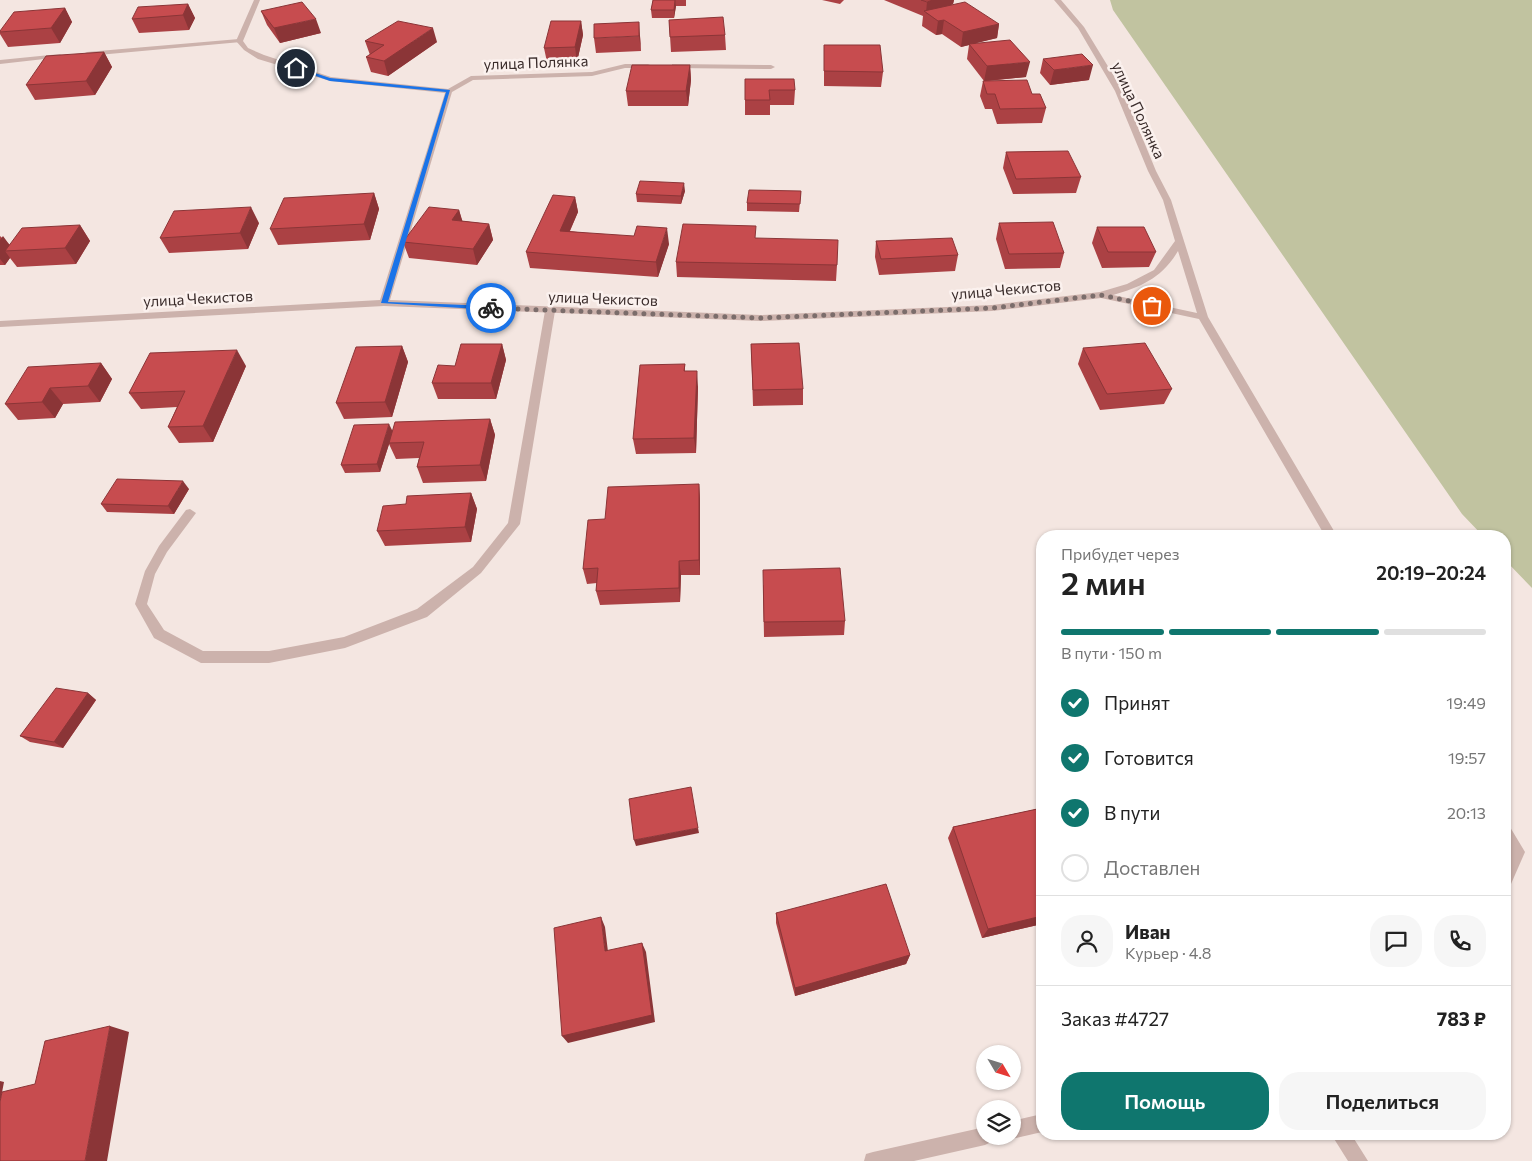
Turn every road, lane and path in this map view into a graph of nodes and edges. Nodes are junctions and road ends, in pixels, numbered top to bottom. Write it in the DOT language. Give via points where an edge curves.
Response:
graph roads {
  1 [pos="257,0"];
  2 [pos="1057,0"];
  3 [pos="239,41"];
  4 [pos="77,55"];
  5 [pos="67,56"];
  6 [pos="0,62"];
  7 [pos="654,66"];
  8 [pos="664,66"];
  9 [pos="771,67"];
  10 [pos="449,91"];
  11 [pos="1180,241"];
  12 [pos="1101,295"];
  13 [pos="384,303"];
  14 [pos="550,311"];
  15 [pos="1203,317"];
  16 [pos="0,324"];
  17 [pos="190,513"];
  18 [pos="1327,530"];
  19 [pos="1511,842"];
  20 [pos="1511,866"];
  21 [pos="1036,1124"];
  22 [pos="1021,1128"];
  23 [pos="976,1138"];
  24 [pos="1344,1140"];
  25 [pos="873,1161"];
  26 [pos="1359,1161"];
  1 -- 3 [label="street"];
  2 -- 11 [label="street, улица Полянка" via="1082,28 1119,91 1167,200"];
  3 -- 4 [label="street"];
  3 -- 10 [label="street" via="261,57 330,79"];
  5 -- 6 [label="street"];
  7 -- 10 [label="street, улица Полянка" via="625,66 592,74 471,78"];
  8 -- 9 [label="street"];
  10 -- 13 [label="street"];
  11 -- 12 [label="street" via="1167,263 1145,283"];
  11 -- 15 [label="street, улица Полянка"];
  12 -- 14 [label="street, улица Чекистов" via="992,308 760,318"];
  12 -- 15 [label="street, улица Чекистов"];
  13 -- 14 [label="street, улица Чекистов"];
  13 -- 16 [label="street, улица Чекистов"];
  14 -- 17 [label="street" via="514,524 477,570 422,613 345,642 270,657 202,656 160,634 141,604 149,574"];
  15 -- 18 [label="street, улица Полянка"];
  19 -- 20 [label="street" via="1517,852"];
  21 -- 22 [label="street"];
  23 -- 25 [label="street"];
  24 -- 26 [label="street"];
}
